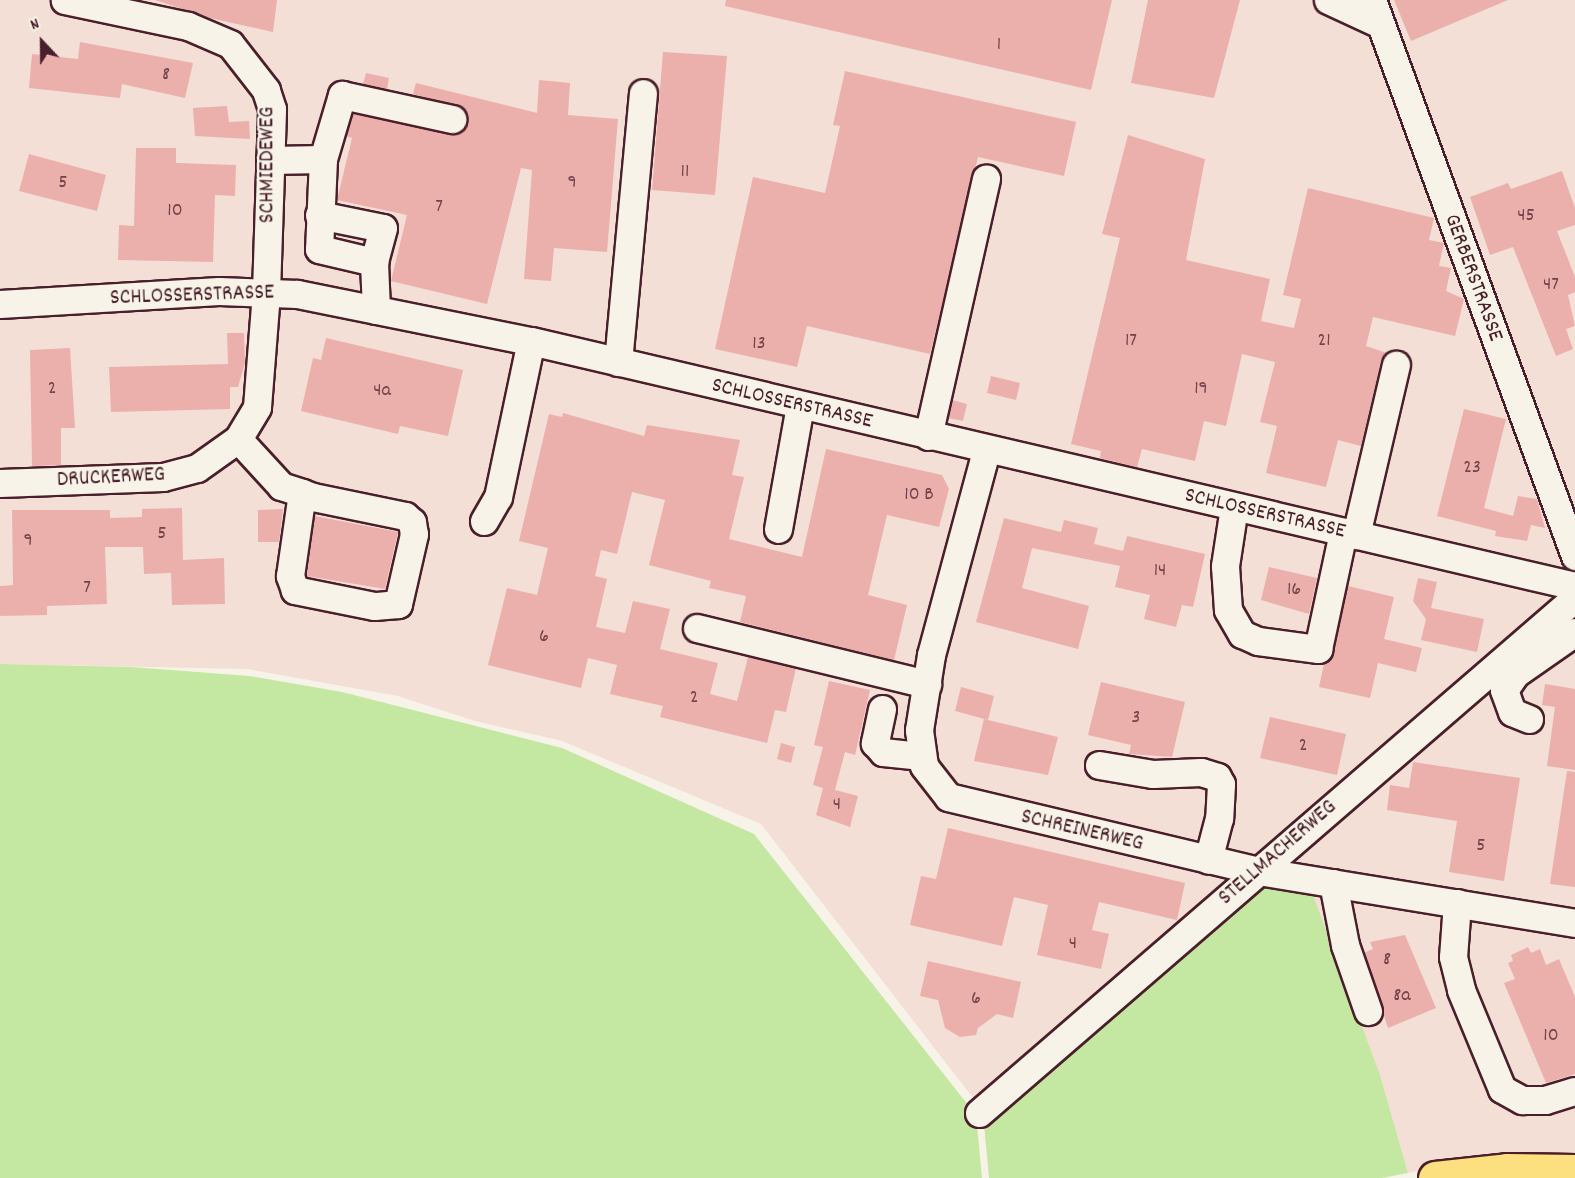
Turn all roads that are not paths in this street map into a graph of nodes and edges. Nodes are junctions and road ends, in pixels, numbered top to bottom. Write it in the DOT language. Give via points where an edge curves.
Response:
graph roads {
  1 [pos="65,0"];
  2 [pos="1328,0"];
  3 [pos="1375,11"];
  4 [pos="643,93"];
  5 [pos="452,119"];
  6 [pos="323,159"];
  7 [pos="270,160"];
  8 [pos="986,178"];
  9 [pos="266,292"];
  10 [pos="0,304"];
  11 [pos="376,310"];
  12 [pos="531,341"];
  13 [pos="618,362"];
  14 [pos="1396,365"];
  15 [pos="800,406"];
  16 [pos="928,436"];
  17 [pos="238,439"];
  18 [pos="986,451"];
  19 [pos="0,483"];
  20 [pos="302,494"];
  21 [pos="1234,507"];
  22 [pos="484,521"];
  23 [pos="778,529"];
  24 [pos="1349,534"];
  25 [pos="1575,556"];
  26 [pos="1575,586"];
  27 [pos="1575,591"];
  28 [pos="697,628"];
  29 [pos="1575,632"];
  30 [pos="927,684"];
  31 [pos="882,709"];
  32 [pos="1529,719"];
  33 [pos="922,756"];
  34 [pos="1099,765"];
  35 [pos="1208,860"];
  36 [pos="1258,871"];
  37 [pos="1333,883"];
  38 [pos="1457,903"];
  39 [pos="1575,923"];
  40 [pos="1368,1011"];
  41 [pos="1575,1091"];
  42 [pos="979,1113"];
  43 [pos="1575,1171"];
  44 [pos="1435,1178"];
  1 -- 7 [label="street, SCHMIEDEWEG" via="188,26 230,44 266,90 272,109"];
  2 -- 3 [label="street"];
  3 -- 25 [label="street, GERBERSTRASSE"];
  4 -- 13 [label="street"];
  5 -- 6 [label="street" via="342,95"];
  6 -- 7 [label="street"];
  6 -- 11 [label="street" via="320,249 374,262"];
  7 -- 9 [label="street, SCHMIEDEWEG"];
  8 -- 16 [label="street"];
  9 -- 10 [label="street, SCHLOSSERSTRASSE"];
  9 -- 11 [label="street, SCHLOSSERSTRASSE"];
  9 -- 17 [label="street, DRUCKERWEG" via="257,407"];
  11 -- 12 [label="street, SCHLOSSERSTRASSE"];
  12 -- 13 [label="street, SCHLOSSERSTRASSE"];
  12 -- 22 [label="street" via="498,498"];
  13 -- 15 [label="street, SCHLOSSERSTRASSE"];
  14 -- 24 [label="street"];
  15 -- 16 [label="street, SCHLOSSERSTRASSE"];
  15 -- 23 [label="street"];
  16 -- 18 [label="street, SCHLOSSERSTRASSE"];
  17 -- 19 [label="street, DRUCKERWEG" via="197,468 163,477"];
  17 -- 20 [label="street" via="268,476"];
  18 -- 21 [label="street, SCHLOSSERSTRASSE"];
  18 -- 30 [label="street, SCHREINERWEG"];
  20 -- 20 [label="street" via="405,516 412,522 414,534 398,604 374,606 295,590 290,576"];
  21 -- 24 [label="street, SCHLOSSERSTRASSE"];
  21 -- 24 [label="street" via="1225,566 1228,610 1242,634 1258,641 1318,649"];
  24 -- 26 [label="street, SCHLOSSERSTRASSE"];
  27 -- 36 [label="street, STELLMACHERWEG" via="1569,603"];
  28 -- 30 [label="street"];
  29 -- 32 [label="street" via="1515,674 1504,690 1512,712"];
  30 -- 33 [label="street, SCHREINERWEG" via="919,730"];
  31 -- 33 [label="street" via="875,743 893,756"];
  33 -- 35 [label="street, SCHREINERWEG" via="924,766 948,796"];
  34 -- 35 [label="street" via="1153,774 1201,772 1217,777 1221,784 1219,818"];
  35 -- 36 [label="street, SCHREINERWEG"];
  36 -- 37 [label="street, SCHREINERWEG"];
  36 -- 42 [label="street, STELLMACHERWEG"];
  37 -- 38 [label="street, SCHREINERWEG"];
  37 -- 40 [label="street" via="1345,945"];
  38 -- 39 [label="street, SCHREINERWEG"];
  38 -- 41 [label="street" via="1454,957 1461,990 1502,1089 1521,1100 1545,1100"];
  43 -- 44 [label="main road" via="1507,1170"];
}
